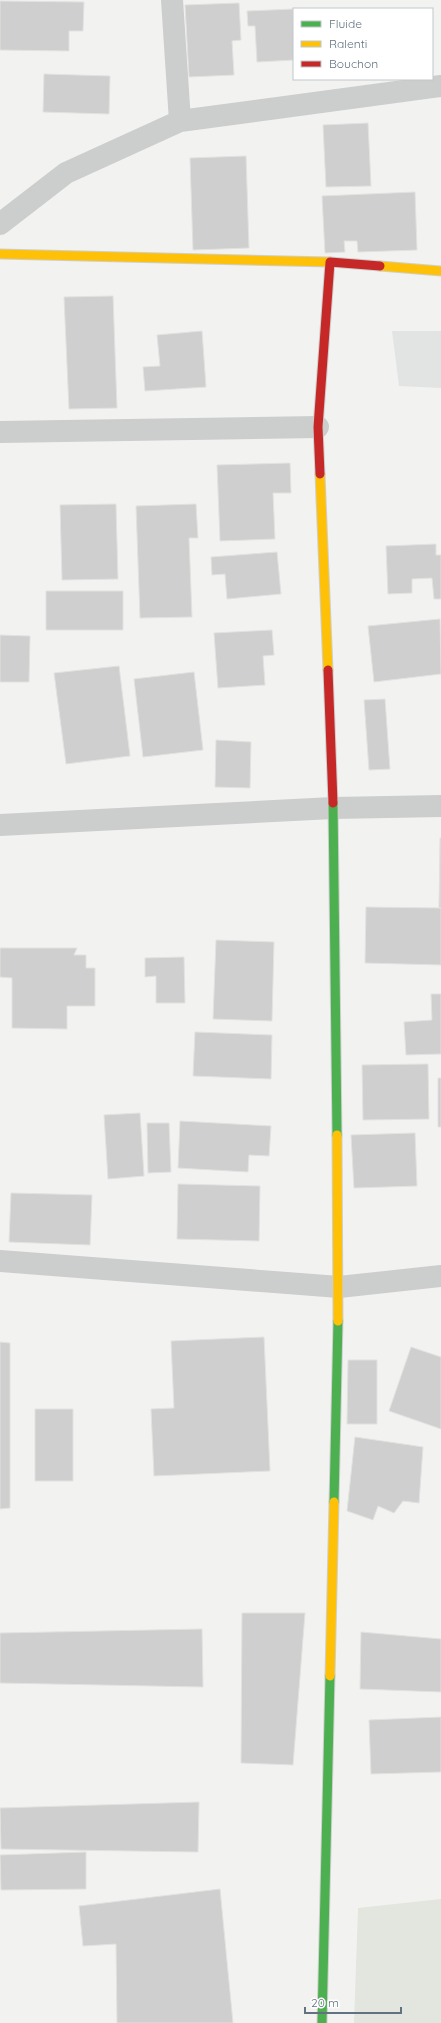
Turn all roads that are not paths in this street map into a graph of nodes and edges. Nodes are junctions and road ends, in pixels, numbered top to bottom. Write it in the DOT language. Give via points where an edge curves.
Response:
graph roads {
  1 [pos="172,0"];
  2 [pos="441,86"];
  3 [pos="180,121"];
  4 [pos="0,224"];
  5 [pos="0,254"];
  6 [pos="330,262"];
  7 [pos="441,271"];
  8 [pos="318,427"];
  9 [pos="0,432"];
  10 [pos="441,806"];
  11 [pos="333,808"];
  12 [pos="0,825"];
  13 [pos="0,1261"];
  14 [pos="441,1276"];
  15 [pos="339,1287"];
  16 [pos="322,2023"];
  1 -- 3 [label="street"];
  2 -- 3 [label="street"];
  3 -- 4 [label="street" via="66,173"];
  5 -- 6 [label="street"];
  6 -- 7 [label="street"];
  6 -- 8 [label="street"];
  8 -- 9 [label="street"];
  8 -- 11 [label="street"];
  10 -- 11 [label="street"];
  11 -- 12 [label="street"];
  11 -- 15 [label="street"];
  13 -- 15 [label="street"];
  14 -- 15 [label="street"];
  15 -- 16 [label="street"];
}
